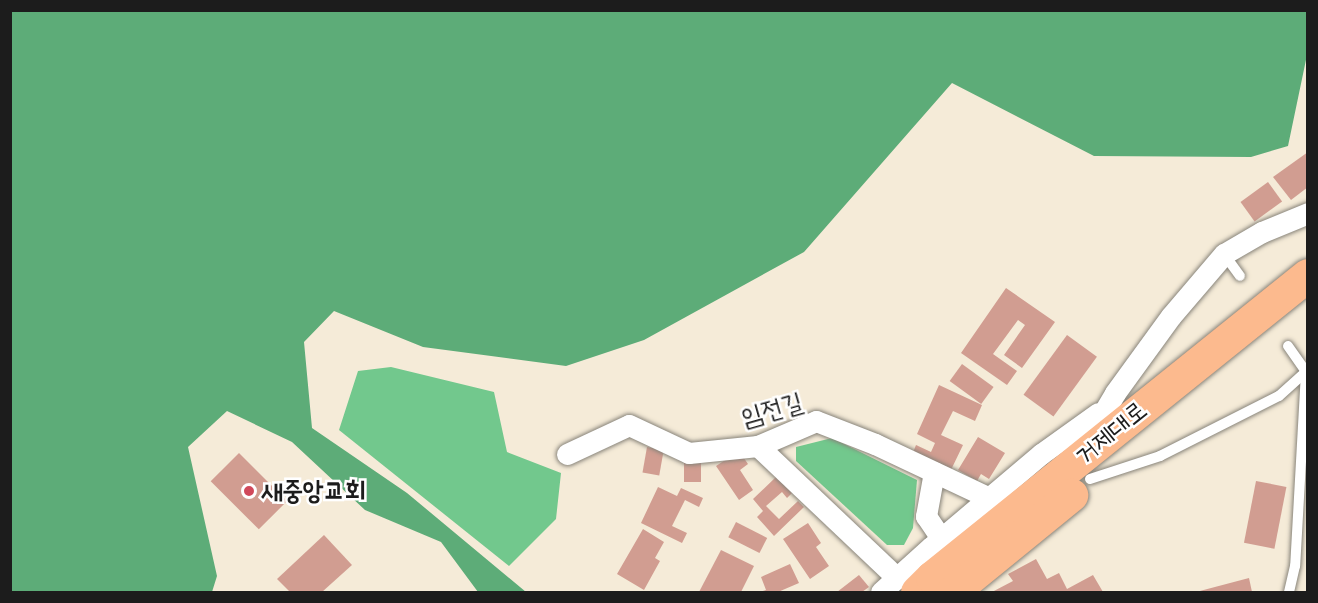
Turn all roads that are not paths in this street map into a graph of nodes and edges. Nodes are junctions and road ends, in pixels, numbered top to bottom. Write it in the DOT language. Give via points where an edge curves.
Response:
graph roads {
  1 [pos="1308,213"];
  2 [pos="1224,254"];
  3 [pos="1308,275"];
  4 [pos="1240,276"];
  5 [pos="1308,300"];
  6 [pos="1288,346"];
  7 [pos="1307,371"];
  8 [pos="1106,407"];
  9 [pos="758,446"];
  10 [pos="567,454"];
  11 [pos="934,472"];
  12 [pos="1081,473"];
  13 [pos="989,498"];
  14 [pos="941,538"];
  15 [pos="907,585"];
  16 [pos="881,592"];
  17 [pos="952,592"];
  18 [pos="1289,592"];
  1 -- 2 [label="street" via="1262,232"];
  2 -- 4 [label="lane"];
  2 -- 8 [label="street" via="1171,316"];
  3 -- 12 [label="main road, 거제대로"];
  5 -- 12 [label="main road, 거제대로"];
  6 -- 7 [label="lane"];
  7 -- 12 [label="lane" via="1279,396 1160,456"];
  7 -- 18 [label="lane" via="1295,566"];
  8 -- 12 [label="street"];
  8 -- 13 [label="street"];
  9 -- 10 [label="street, 임전길" via="689,453 629,425"];
  9 -- 11 [label="street, 임전길" via="816,421"];
  9 -- 15 [label="street"];
  11 -- 13 [label="street, 임전길"];
  11 -- 14 [label="street" via="926,516"];
  12 -- 15 [label="main road, 거제대로" via="932,577"];
  12 -- 17 [label="main road, 거제대로"];
  13 -- 14 [label="street"];
  14 -- 15 [label="street"];
  15 -- 16 [label="street"];
}
